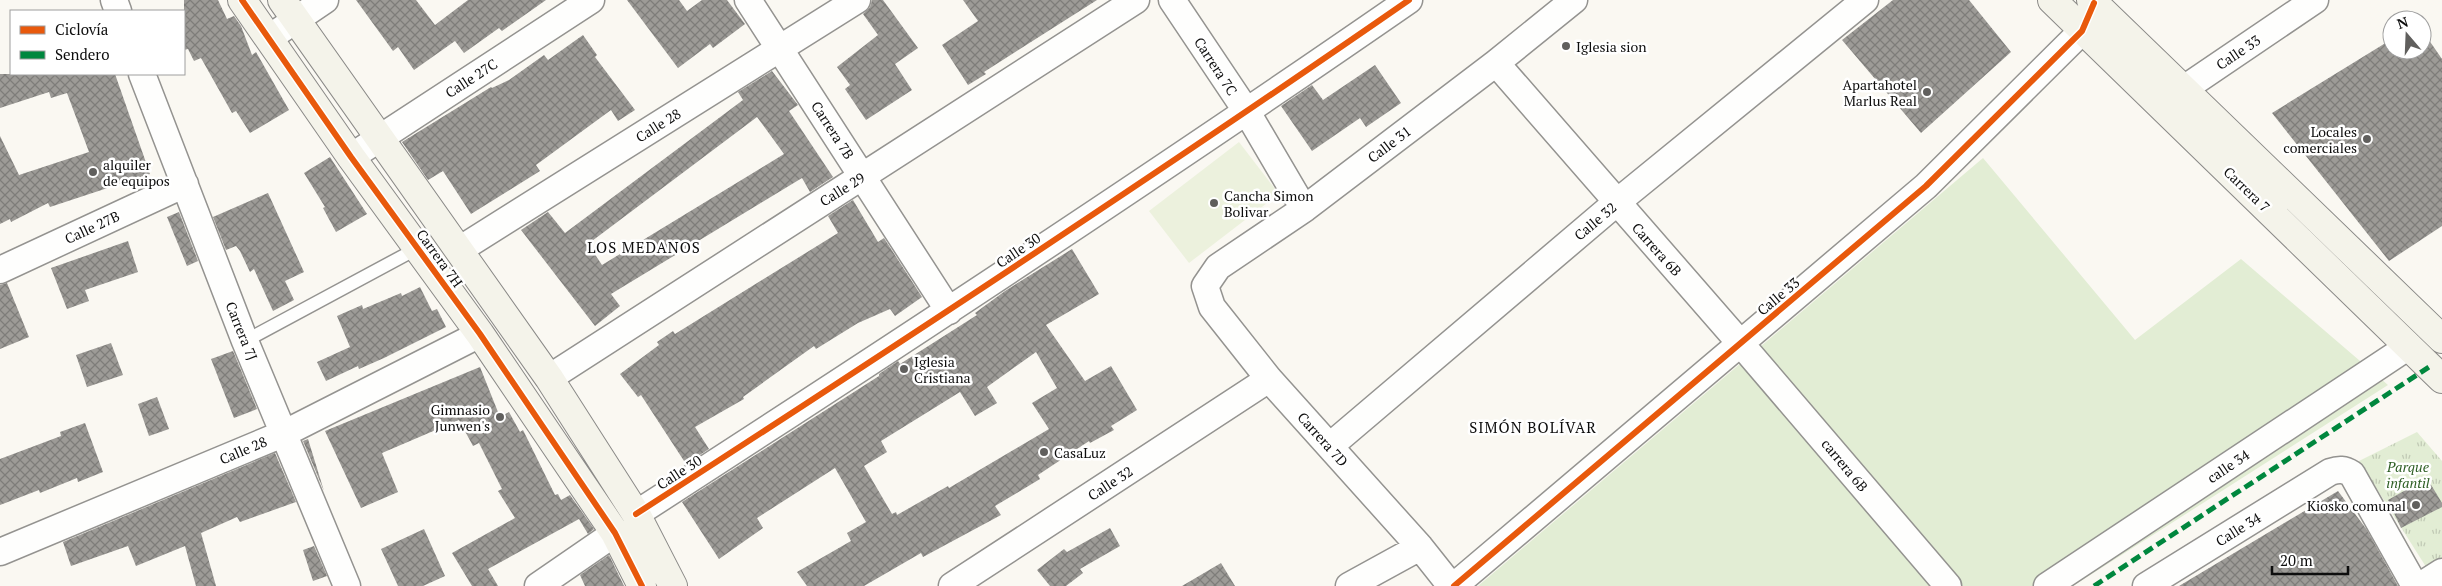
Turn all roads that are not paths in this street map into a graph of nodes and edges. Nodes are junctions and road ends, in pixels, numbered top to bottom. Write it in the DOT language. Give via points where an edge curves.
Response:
graph roads {
  1 [pos="242,0"];
  2 [pos="325,0"];
  3 [pos="591,0"];
  4 [pos="748,0"];
  5 [pos="857,0"];
  6 [pos="1136,0"];
  7 [pos="1172,0"];
  8 [pos="1409,0"];
  9 [pos="1574,0"];
  10 [pos="1865,0"];
  11 [pos="2052,0"];
  12 [pos="2315,0"];
  13 [pos="2094,1"];
  14 [pos="1546,8"];
  15 [pos="289,10"];
  16 [pos="2082,31"];
  17 [pos="269,38"];
  18 [pos="780,49"];
  19 [pos="1496,63"];
  20 [pos="142,75"];
  21 [pos="2171,97"];
  22 [pos="1247,112"];
  23 [pos="378,137"];
  24 [pos="351,157"];
  25 [pos="862,176"];
  26 [pos="185,184"];
  27 [pos="1616,203"];
  28 [pos="1304,209"];
  29 [pos="418,248"];
  30 [pos="459,250"];
  31 [pos="0,270"];
  32 [pos="1204,286"];
  33 [pos="949,311"];
  34 [pos="480,334"];
  35 [pos="2442,339"];
  36 [pos="245,341"];
  37 [pos="1742,344"];
  38 [pos="2409,346"];
  39 [pos="548,378"];
  40 [pos="2442,379"];
  41 [pos="1269,380"];
  42 [pos="285,433"];
  43 [pos="1330,446"];
  44 [pos="636,514"];
  45 [pos="615,533"];
  46 [pos="1420,547"];
  47 [pos="0,552"];
  48 [pos="2442,572"];
  49 [pos="968,582"];
  50 [pos="347,586"];
  51 [pos="538,586"];
  52 [pos="642,586"];
  53 [pos="672,586"];
  54 [pos="1349,586"];
  55 [pos="1453,586"];
  56 [pos="1948,586"];
  57 [pos="2047,586"];
  58 [pos="2146,586"];
  59 [pos="2415,586"];
  60 [pos="2420,586"];
  1 -- 17 [label="street, Carrera 7H"];
  2 -- 15 [label="street"];
  3 -- 23 [label="street, Calle 27C"];
  4 -- 18 [label="street, Carrera 7B"];
  5 -- 18 [label="street, Calle 28"];
  6 -- 25 [label="street, Calle 29"];
  7 -- 22 [label="street, Carrera 7C"];
  8 -- 22 [label="street, Calle 30"];
  9 -- 14 [label="street, Calle 31"];
  10 -- 27 [label="street, Calle 32"];
  11 -- 16 [label="street, Carrera 7"];
  12 -- 21 [label="street, Calle 33"];
  13 -- 16 [label="street, Calle 33"];
  13 -- 21 [label="street, Carrera 7"];
  14 -- 19 [label="street, Calle 31"];
  15 -- 17 [label="street"];
  15 -- 23 [label="street, Carrera 7H"];
  16 -- 21 [label="street, Carrera 7"];
  16 -- 37 [label="street, Calle 33" via="1926,186"];
  17 -- 24 [label="street, Carrera 7H"];
  18 -- 25 [label="street, Carrera 7B"];
  18 -- 30 [label="street, Calle 28"];
  19 -- 27 [label="street, Carrera 6B"];
  19 -- 28 [label="street, Calle 31"];
  20 -- 26 [label="street, Carrera 7J"];
  21 -- 35 [label="street, Carrera 7"];
  21 -- 38 [label="street, Carrera 7"];
  22 -- 28 [label="street, Carrera 7C"];
  22 -- 33 [label="street, Calle 30"];
  23 -- 24 [label="street, Calle 27C"];
  23 -- 30 [label="street, Carrera 7H"];
  24 -- 29 [label="street, Carrera 7H"];
  25 -- 33 [label="street, Carrera 7B"];
  25 -- 39 [label="street, Calle 29"];
  26 -- 31 [label="street, Calle 27B"];
  26 -- 36 [label="street, Carrera 7J"];
  27 -- 37 [label="street, Carrera 6B"];
  27 -- 43 [label="street, Calle 32"];
  28 -- 32 [label="street, Calle 31" via="1218,268"];
  29 -- 34 [label="street, Carrera 7H"];
  29 -- 36 [label="lane"];
  30 -- 39 [label="street, Carrera 7H"];
  32 -- 41 [label="street, Carrera 7D" via="1212,307"];
  33 -- 44 [label="street, Calle 30"];
  34 -- 42 [label="street, Calle 28"];
  34 -- 45 [label="street, Carrera 7H"];
  36 -- 42 [label="street, Carrera 7J"];
  37 -- 55 [label="street, Calle 33"];
  37 -- 56 [label="street, carrera 6B"];
  38 -- 40 [label="street, Carrera 7"];
  38 -- 57 [label="street, calle 34"];
  39 -- 44 [label="street, Carrera 7H"];
  41 -- 43 [label="street, Carrera 7D"];
  41 -- 49 [label="street, Calle 32"];
  42 -- 47 [label="street, Calle 28"];
  42 -- 50 [label="street, Carrera 7J"];
  43 -- 46 [label="street, Carrera 7D"];
  44 -- 53 [label="street, Carrera 7H"];
  45 -- 51 [label="street"];
  45 -- 52 [label="street, Carrera 7H"];
  46 -- 54 [label="street"];
  46 -- 55 [label="street, Carrera 7D"];
  48 -- 60 [label="street"];
  58 -- 59 [label="street, Calle 34" via="2338,469 2352,474"];
}
